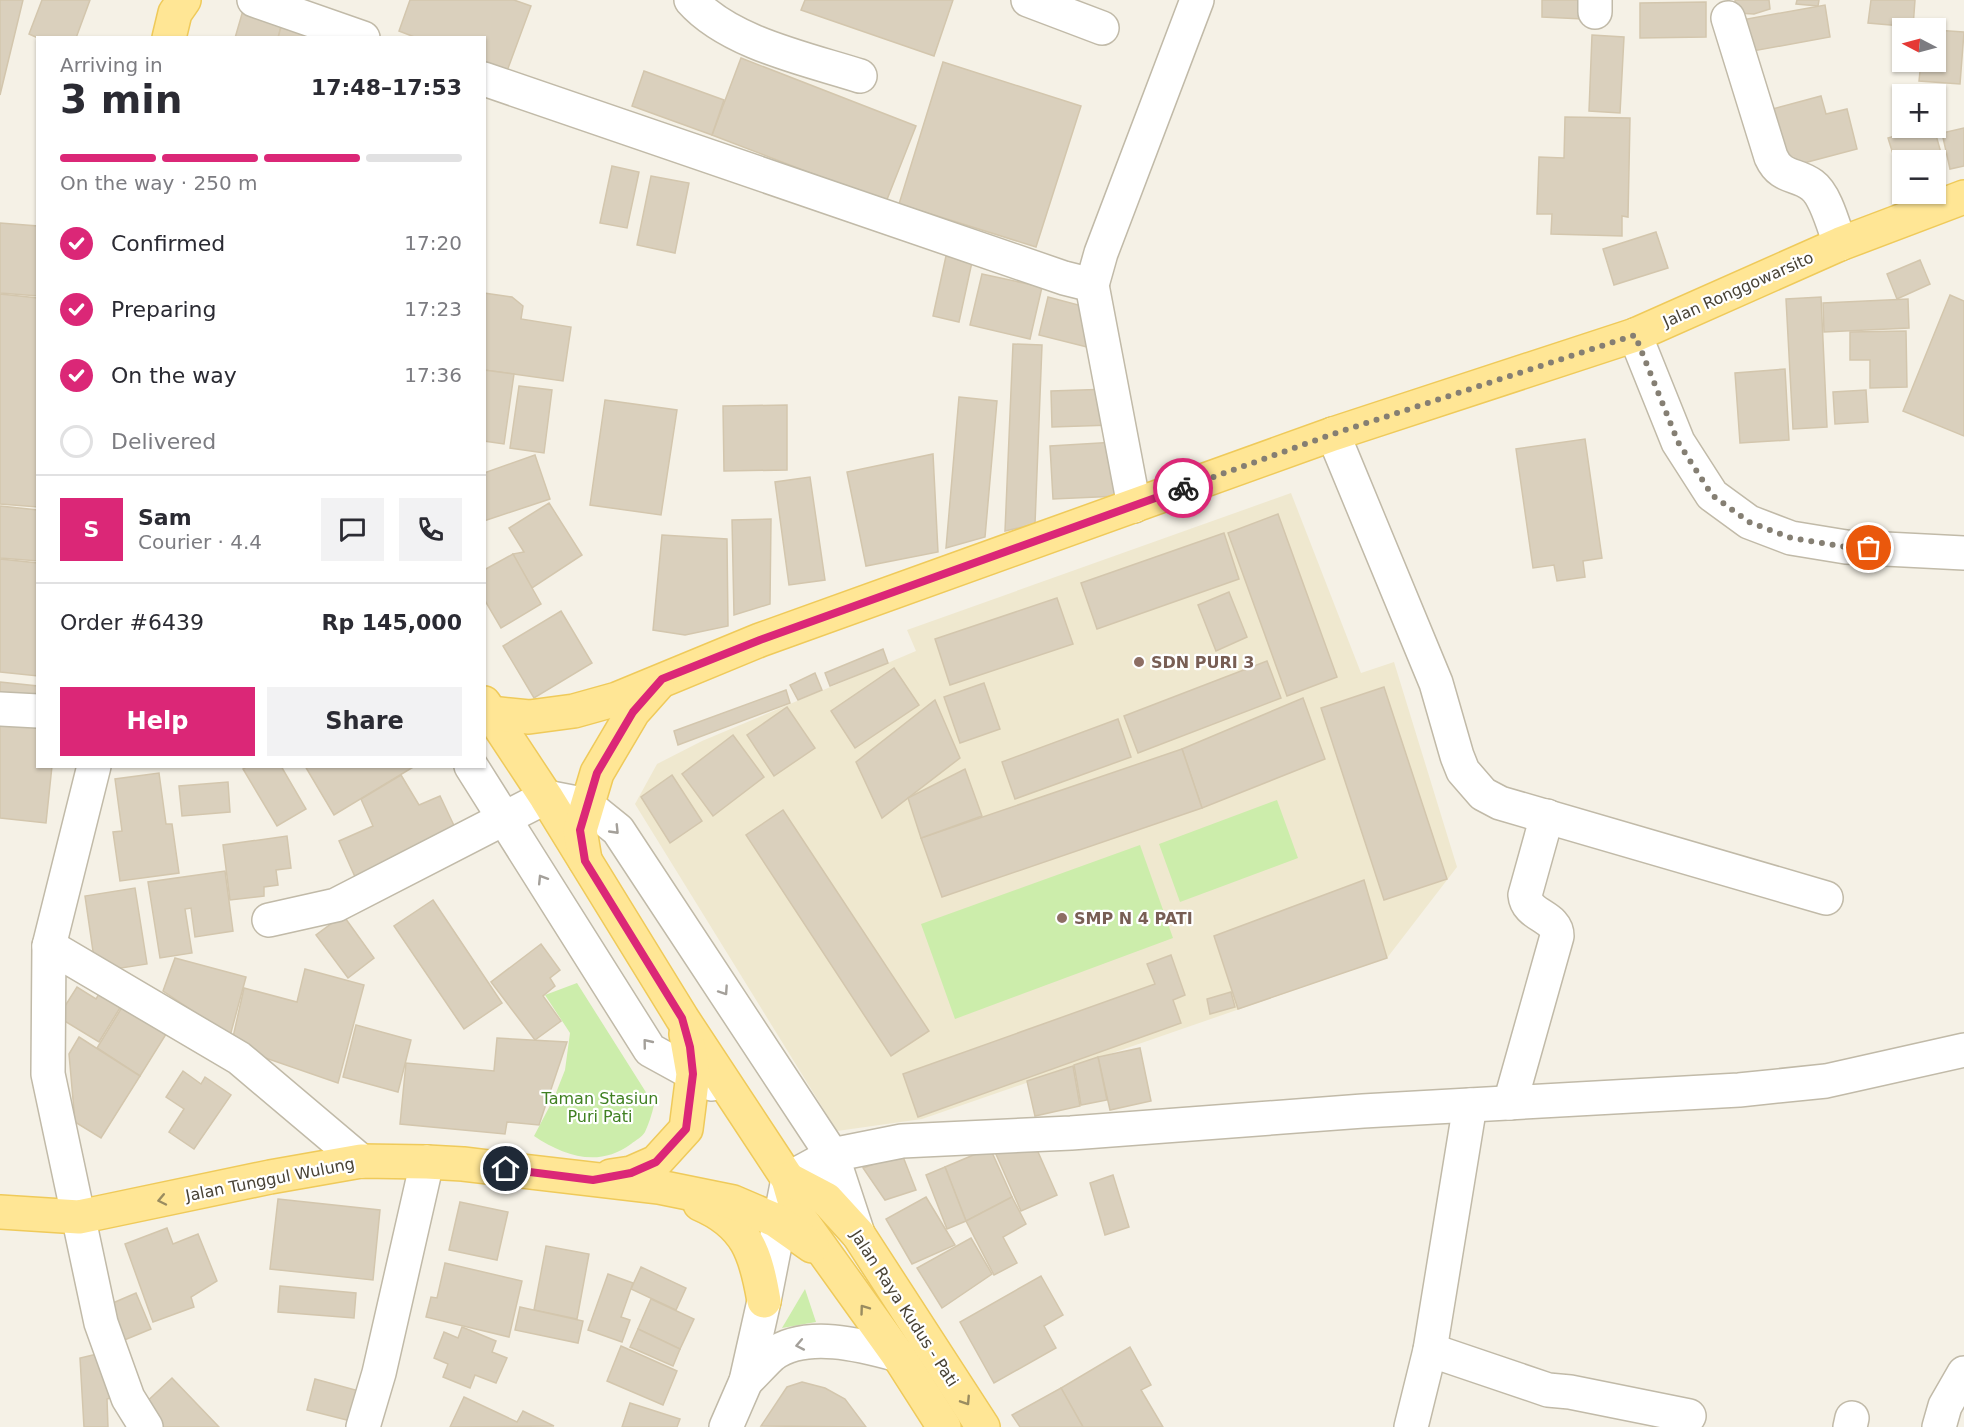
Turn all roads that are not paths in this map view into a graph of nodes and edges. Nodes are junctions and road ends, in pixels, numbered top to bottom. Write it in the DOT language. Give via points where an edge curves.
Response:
graph roads {
  1 [pos="184,0"];
  2 [pos="196,0"];
  3 [pos="254,0"];
  4 [pos="691,0"];
  5 [pos="1028,0"];
  6 [pos="1197,0"];
  7 [pos="1728,18"];
  8 [pos="1102,28"];
  9 [pos="169,36"];
  10 [pos="191,36"];
  11 [pos="357,36"];
  12 [pos="860,76"];
  13 [pos="486,80"];
  14 [pos="1964,197"];
  15 [pos="1840,244"];
  16 [pos="1092,285"];
  17 [pos="1635,335"];
  18 [pos="1333,434"];
  19 [pos="1134,506"];
  20 [pos="1964,553"];
  21 [pos="662,679"];
  22 [pos="488,708"];
  23 [pos="0,709"];
  24 [pos="36,711"];
  25 [pos="94,768"];
  26 [pos="472,768"];
  27 [pos="546,797"];
  28 [pos="587,806"];
  29 [pos="1547,816"];
  30 [pos="505,819"];
  31 [pos="585,861"];
  32 [pos="1826,898"];
  33 [pos="269,920"];
  34 [pos="49,946"];
  35 [pos="682,1018"];
  36 [pos="1964,1050"];
  37 [pos="693,1074"];
  38 [pos="732,1095"];
  39 [pos="1510,1102"];
  40 [pos="1470,1105"];
  41 [pos="832,1155"];
  42 [pos="361,1161"];
  43 [pos="427,1162"];
  44 [pos="788,1179"];
  45 [pos="604,1181"];
  46 [pos="659,1186"];
  47 [pos="0,1212"];
  48 [pos="79,1218"];
  49 [pos="779,1223"];
  50 [pos="858,1234"];
  51 [pos="825,1255"];
  52 [pos="764,1301"];
  53 [pos="1430,1350"];
  54 [pos="898,1355"];
  55 [pos="1964,1373"];
  56 [pos="746,1381"];
  57 [pos="1689,1416"];
  58 [pos="146,1427"];
  59 [pos="363,1427"];
  60 [pos="726,1427"];
  61 [pos="944,1427"];
  62 [pos="983,1427"];
  63 [pos="1411,1427"];
  64 [pos="1939,1427"];
  1 -- 9 [label="main road" via="175,13"];
  2 -- 10 [label="main road"];
  3 -- 11 [label="street"];
  4 -- 12 [label="street" via="701,12 747,40"];
  5 -- 8 [label="street"];
  6 -- 16 [label="street"];
  7 -- 15 [label="street" via="1775,167 1820,192"];
  13 -- 16 [label="street"];
  14 -- 15 [label="main road, Jalan Ronggowarsito"];
  15 -- 17 [label="main road, Jalan Ronggowarsito"];
  16 -- 19 [label="street"];
  17 -- 18 [label="main road, Jalan Ronggowarsito"];
  17 -- 20 [label="street" via="1678,442 1712,495 1749,522 1791,538 1846,547"];
  18 -- 19 [label="main road, Jalan Ronggowarsito"];
  18 -- 29 [label="street" via="1436,683 1463,771 1483,794"];
  19 -- 21 [label="main road, Jalan Ronggowarsito"];
  21 -- 22 [label="main road, Jalan Ronggowarsito" via="617,699 574,711 529,717"];
  21 -- 28 [label="main road" via="633,712 617,738 597,773"];
  22 -- 27 [label="main road"];
  23 -- 24 [label="street"];
  25 -- 34 [label="street"];
  26 -- 30 [label="street"];
  27 -- 28 [label="street"];
  27 -- 30 [label="street"];
  27 -- 31 [label="main road"];
  28 -- 31 [label="main road" via="580,830"];
  28 -- 41 [label="street, one-way" via="618,830"];
  29 -- 32 [label="street"];
  29 -- 39 [label="street" via="1525,895 1526,904 1554,925 1557,936"];
  30 -- 33 [label="street" via="336,905"];
  37 -- 30 [label="street, one-way" via="650,1050"];
  31 -- 35 [label="main road"];
  34 -- 42 [label="street" via="239,1058"];
  34 -- 48 [label="street" via="48,1074"];
  35 -- 37 [label="main road"];
  35 -- 38 [label="main road"];
  36 -- 39 [label="street" via="1826,1081 1740,1090"];
  37 -- 38 [label="street"];
  37 -- 45 [label="main road" via="686,1129 656,1162"];
  38 -- 44 [label="main road"];
  39 -- 40 [label="street"];
  40 -- 41 [label="street" via="902,1141"];
  40 -- 53 [label="street"];
  41 -- 44 [label="street"];
  41 -- 50 [label="street"];
  42 -- 43 [label="main road, Jalan Tunggul Wulung"];
  42 -- 48 [label="main road, Jalan Tunggul Wulung, one-way"];
  43 -- 45 [label="main road, Jalan Tunggul Wulung"];
  43 -- 59 [label="street"];
  44 -- 49 [label="street"];
  44 -- 50 [label="main road, Jalan Raya Kudus - Pati" via="826,1198"];
  44 -- 51 [label="main road, Jalan Raya Kudus - Pati" via="799,1217"];
  45 -- 46 [label="main road, Jalan Tunggul Wulung"];
  46 -- 49 [label="main road" via="733,1202"];
  46 -- 52 [label="main road" via="712,1209 730,1222 753,1253"];
  47 -- 48 [label="main road, Jalan Tunggul Wulung"];
  48 -- 58 [label="street" via="101,1323 128,1398"];
  49 -- 51 [label="main road"];
  49 -- 52 [label="street"];
  50 -- 62 [label="main road, Jalan Raya Kudus - Pati, one-way"];
  54 -- 51 [label="main road, Jalan Raya Kudus - Pati, one-way"];
  52 -- 56 [label="street"];
  53 -- 57 [label="street" via="1548,1390"];
  53 -- 63 [label="street"];
  54 -- 56 [label="street, one-way" via="855,1343 824,1341 793,1346 774,1354"];
  54 -- 61 [label="main road, Jalan Raya Kudus - Pati"];
  55 -- 64 [label="street" via="1945,1406"];
  56 -- 60 [label="street"];
}
